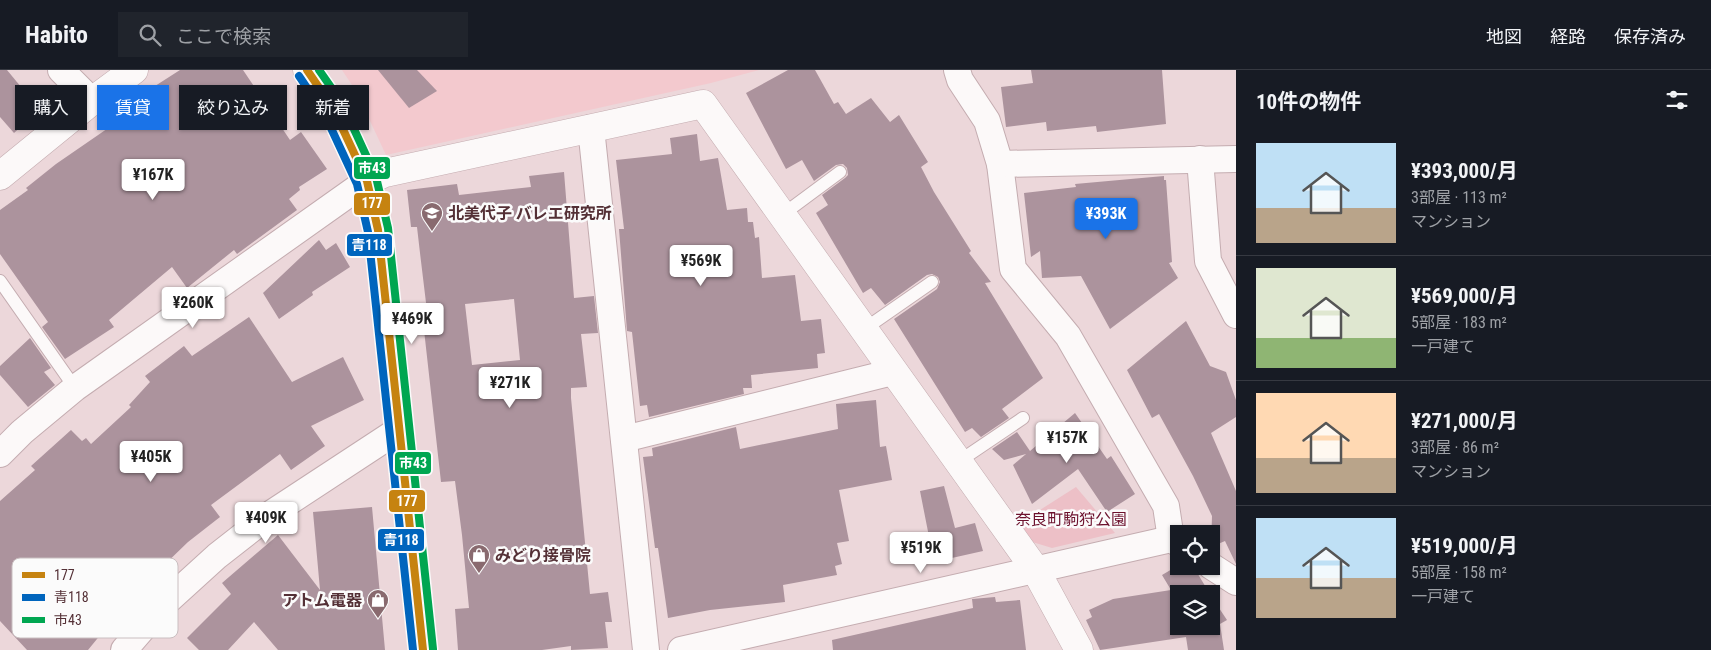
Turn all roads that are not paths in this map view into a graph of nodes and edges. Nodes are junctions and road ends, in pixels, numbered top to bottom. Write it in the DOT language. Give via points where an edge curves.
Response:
graph roads {
  1 [pos="61,70"];
  2 [pos="134,70"];
  3 [pos="307,70"];
  4 [pos="957,70"];
  5 [pos="92,101"];
  6 [pos="591,128"];
  7 [pos="1200,159"];
  8 [pos="1236,159"];
  9 [pos="1000,164"];
  10 [pos="840,172"];
  11 [pos="0,176"];
  12 [pos="367,181"];
  13 [pos="782,215"];
  14 [pos="0,281"];
  15 [pos="932,282"];
  16 [pos="1236,315"];
  17 [pos="863,330"];
  18 [pos="893,372"];
  19 [pos="75,388"];
  20 [pos="1023,418"];
  21 [pos="400,428"];
  22 [pos="624,439"];
  23 [pos="0,454"];
  24 [pos="958,462"];
  25 [pos="1171,525"];
  26 [pos="1170,543"];
  27 [pos="1035,569"];
  28 [pos="1220,572"];
  29 [pos="1236,582"];
  30 [pos="178,591"];
  31 [pos="134,638"];
  32 [pos="124,650"];
  33 [pos="423,650"];
  34 [pos="646,650"];
  35 [pos="681,650"];
  36 [pos="1079,650"];
  1 -- 5 [label="street"];
  2 -- 5 [label="street"];
  3 -- 12 [label="street" via="333,108"];
  4 -- 9 [label="street" via="987,121"];
  5 -- 11 [label="street"];
  6 -- 12 [label="street" via="385,173"];
  6 -- 13 [label="street" via="703,104"];
  6 -- 22 [label="street"];
  7 -- 8 [label="street"];
  7 -- 9 [label="street"];
  7 -- 16 [label="street" via="1208,260"];
  9 -- 25 [label="street" via="1013,269 1068,336 1166,506"];
  10 -- 13 [label="lane"];
  12 -- 19 [label="street"];
  12 -- 21 [label="street" via="378,230"];
  13 -- 17 [label="street"];
  14 -- 19 [label="lane"];
  15 -- 17 [label="lane"];
  17 -- 18 [label="street"];
  18 -- 22 [label="street"];
  18 -- 24 [label="street"];
  19 -- 23 [label="street"];
  20 -- 24 [label="lane"];
  21 -- 30 [label="street" via="272,513"];
  21 -- 33 [label="street"];
  22 -- 34 [label="street"];
  24 -- 27 [label="street"];
  26 -- 27 [label="street"];
  27 -- 35 [label="street"];
  27 -- 36 [label="street"];
  28 -- 29 [label="street"];
  31 -- 32 [label="street"];
}
